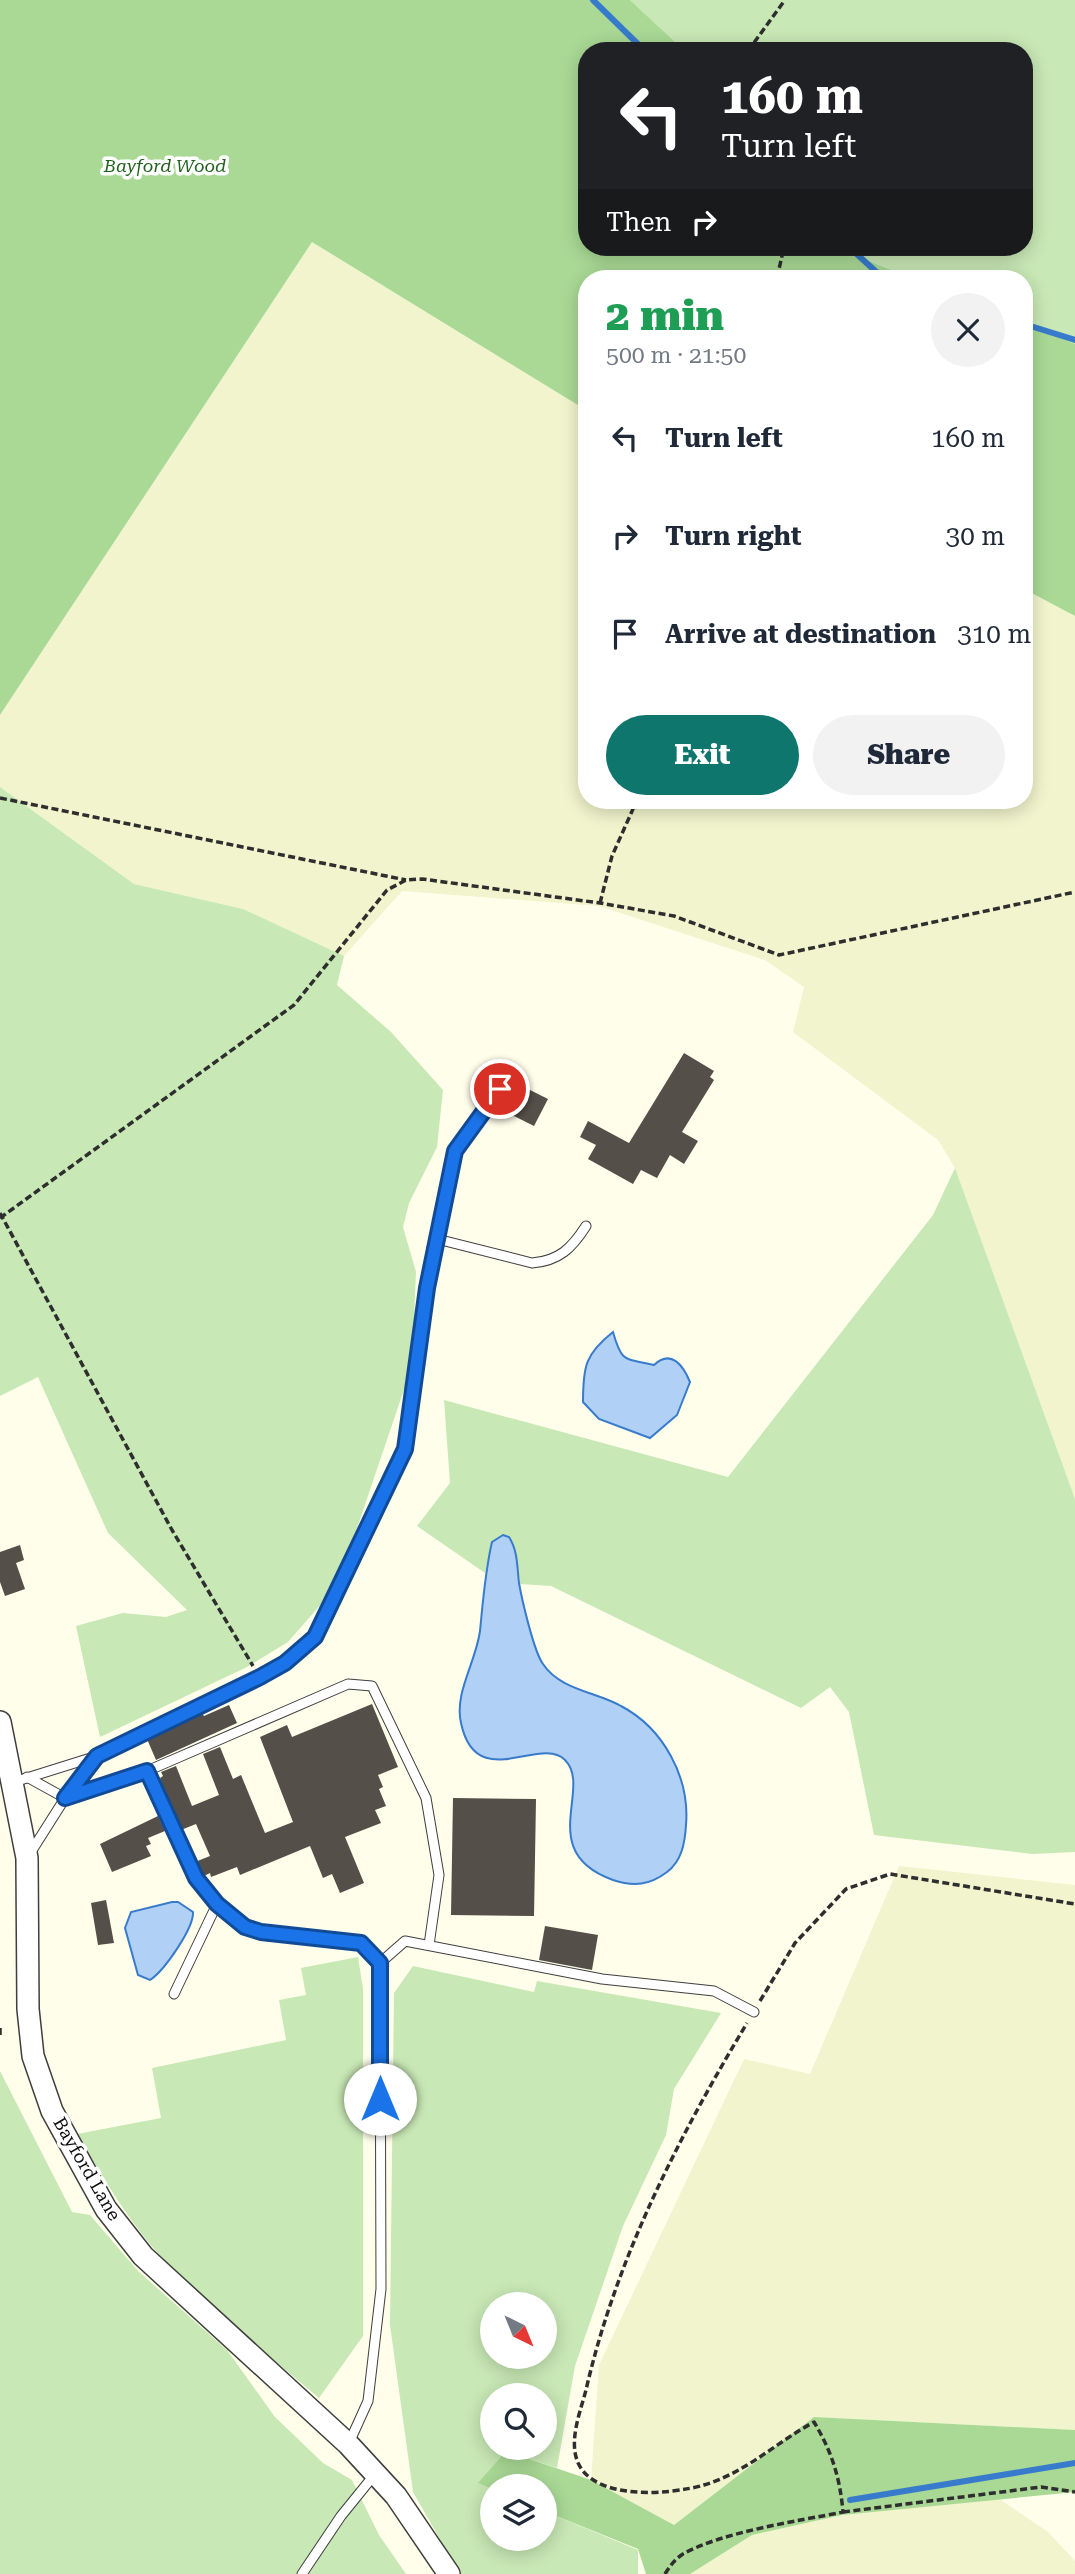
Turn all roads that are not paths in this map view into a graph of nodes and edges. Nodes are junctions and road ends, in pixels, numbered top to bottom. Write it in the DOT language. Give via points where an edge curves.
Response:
graph roads {
  1 [pos="500,1089"];
  2 [pos="586,1226"];
  3 [pos="437,1239"];
  4 [pos="0,1722"];
  5 [pos="97,1756"];
  6 [pos="147,1771"];
  7 [pos="20,1780"];
  8 [pos="65,1798"];
  9 [pos="27,1858"];
  10 [pos="217,1904"];
  11 [pos="429,1945"];
  12 [pos="380,1963"];
  13 [pos="174,1994"];
  14 [pos="754,2012"];
  15 [pos="348,2444"];
  16 [pos="376,2473"];
  17 [pos="302,2574"];
  18 [pos="449,2574"];
  1 -- 3 [label="lane" via="455,1151"];
  2 -- 3 [label="lane" via="575,1244 547,1262 532,1263"];
  3 -- 5 [label="lane" via="405,1449 315,1637 260,1677"];
  4 -- 7 [label="street, Bayford Lane"];
  5 -- 7 [label="lane"];
  5 -- 8 [label="lane"];
  6 -- 8 [label="lane"];
  6 -- 10 [label="lane" via="196,1878"];
  6 -- 11 [label="lane" via="348,1684 372,1686 426,1798 439,1875"];
  7 -- 8 [label="lane"];
  7 -- 9 [label="street, Bayford Lane"];
  8 -- 9 [label="lane"];
  9 -- 15 [label="street, Bayford Lane" via="28,2009 33,2056 52,2111 106,2209 144,2256"];
  10 -- 12 [label="lane" via="245,1927 261,1932 361,1943"];
  10 -- 13 [label="lane"];
  11 -- 12 [label="lane" via="405,1941"];
  11 -- 14 [label="lane" via="602,1979 713,1991"];
  12 -- 15 [label="lane" via="381,2288 368,2401"];
  15 -- 16 [label="street, Bayford Lane"];
  16 -- 17 [label="lane"];
  16 -- 18 [label="street, Bayford Lane" via="425,2534"];
}
